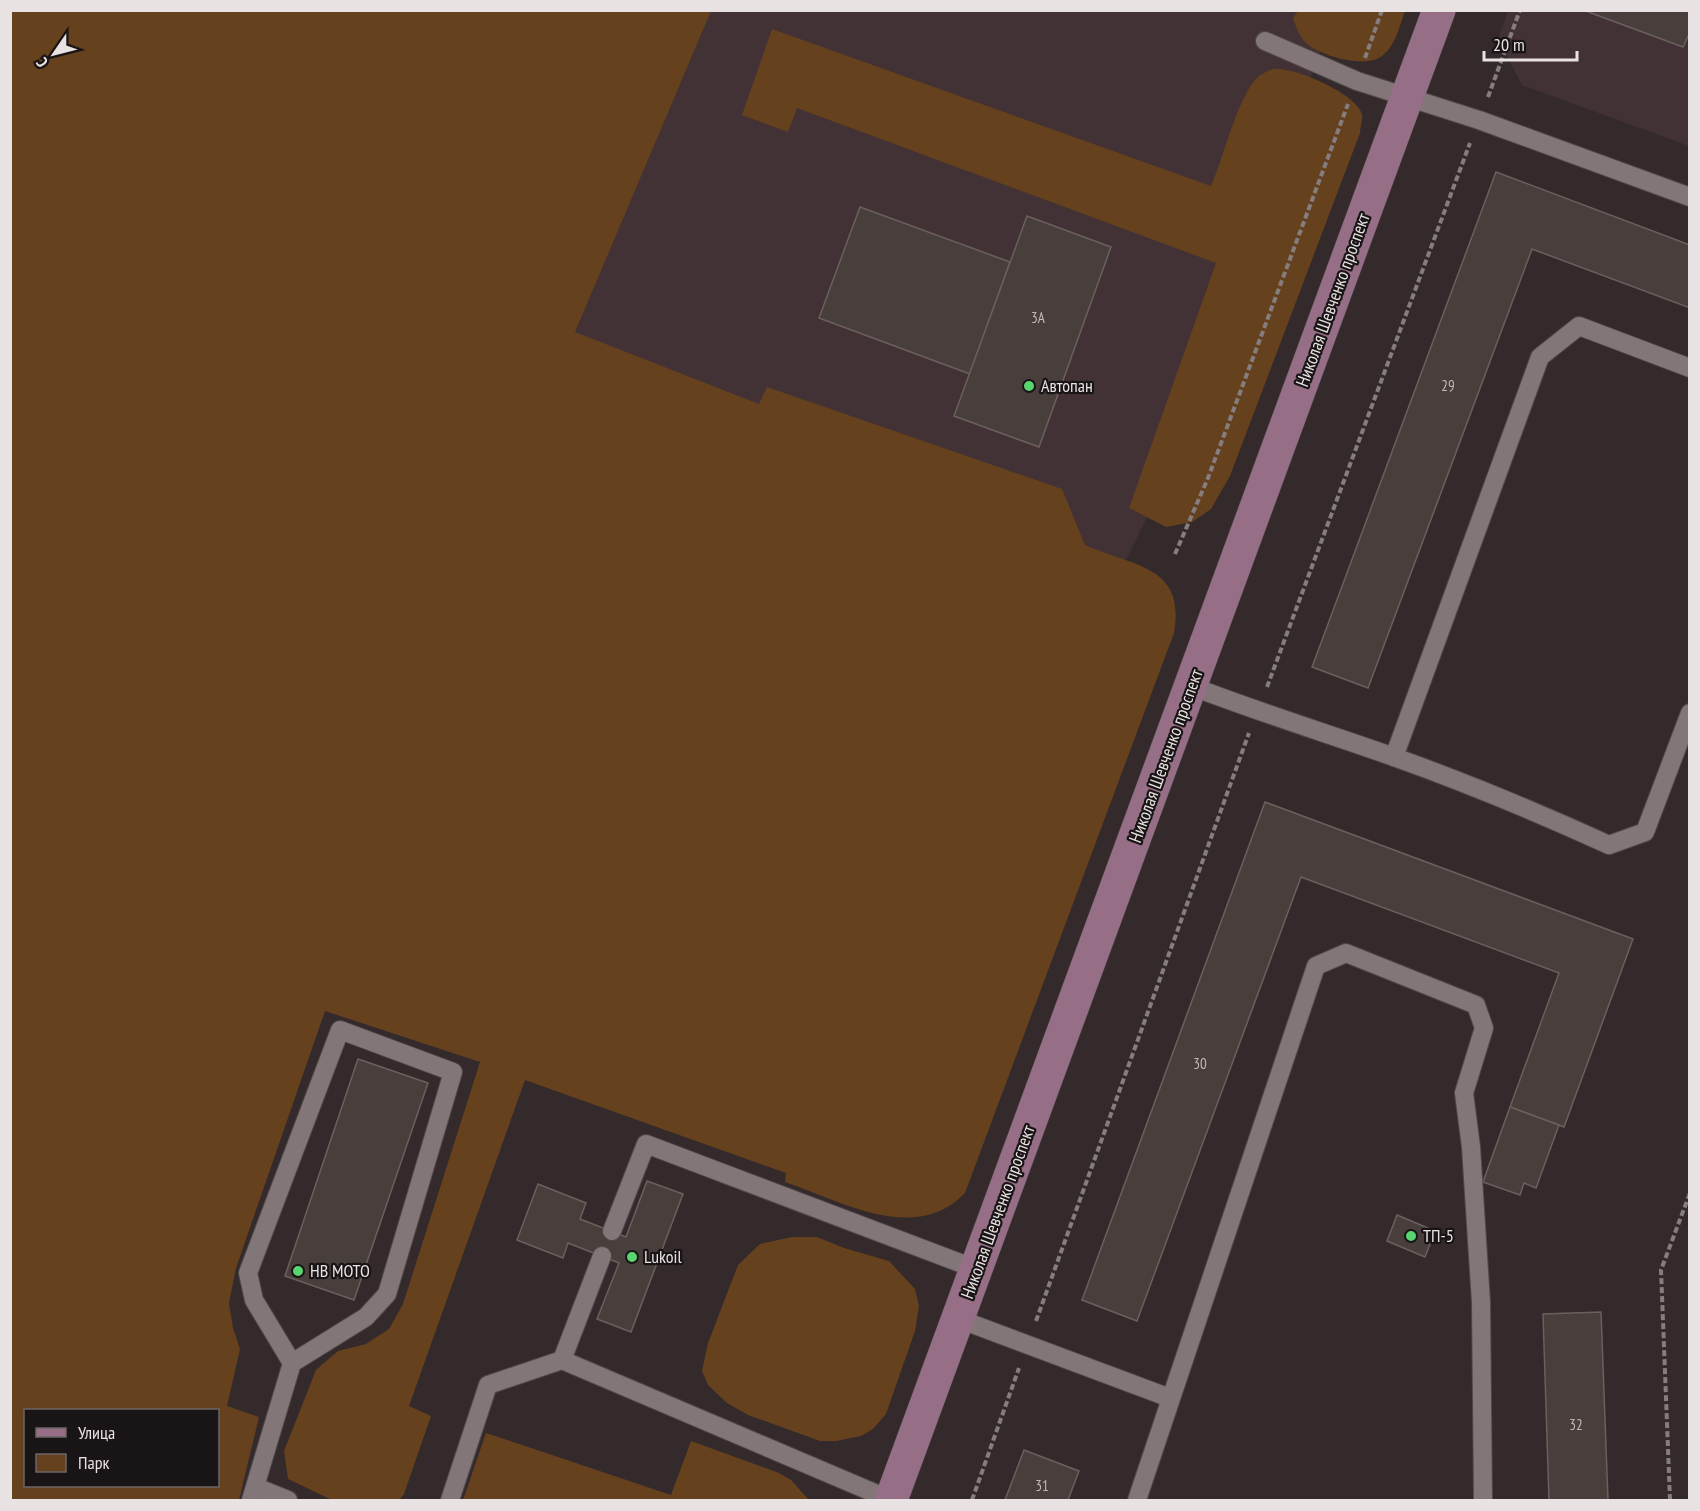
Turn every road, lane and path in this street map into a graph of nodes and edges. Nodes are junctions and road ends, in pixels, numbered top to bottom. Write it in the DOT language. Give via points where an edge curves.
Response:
graph roads {
  1 [pos="1382,10"];
  2 [pos="1439,10"];
  3 [pos="1520,10"];
  4 [pos="1265,41"];
  5 [pos="1357,81"];
  6 [pos="1408,95"];
  7 [pos="1479,120"];
  8 [pos="1689,196"];
  9 [pos="1689,368"];
  10 [pos="1174,554"];
  11 [pos="1191,687"];
  12 [pos="1257,712"];
  13 [pos="1689,713"];
  14 [pos="1394,757"];
  15 [pos="1689,1193"];
  16 [pos="612,1231"];
  17 [pos="602,1256"];
  18 [pos="976,1269"];
  19 [pos="959,1319"];
  20 [pos="1027,1345"];
  21 [pos="562,1360"];
  22 [pos="292,1363"];
  23 [pos="1170,1398"];
  24 [pos="253,1494"];
  25 [pos="288,1500"];
  26 [pos="450,1500"];
  27 [pos="891,1500"];
  28 [pos="972,1500"];
  29 [pos="1137,1500"];
  30 [pos="1483,1500"];
  31 [pos="1670,1500"];
  1 -- 5 [label="path"];
  2 -- 6 [label="main road, Николая Шевченко проспект"];
  3 -- 7 [label="path"];
  4 -- 5 [label="lane"];
  5 -- 6 [label="lane"];
  5 -- 10 [label="path" via="1208,478"];
  6 -- 7 [label="lane"];
  6 -- 11 [label="main road, Николая Шевченко проспект"];
  7 -- 8 [label="lane"];
  7 -- 12 [label="path"];
  9 -- 14 [label="lane" via="1579,326 1540,357"];
  11 -- 12 [label="lane"];
  11 -- 18 [label="main road, Николая Шевченко проспект"];
  12 -- 14 [label="lane"];
  12 -- 20 [label="path"];
  13 -- 14 [label="lane" via="1645,832 1609,845"];
  15 -- 31 [label="path" via="1661,1270"];
  16 -- 18 [label="lane" via="645,1144"];
  17 -- 21 [label="lane"];
  18 -- 19 [label="main road, Николая Шевченко проспект"];
  19 -- 20 [label="lane"];
  19 -- 27 [label="main road, Николая Шевченко проспект"];
  20 -- 23 [label="lane"];
  20 -- 28 [label="path"];
  21 -- 26 [label="lane" via="488,1385"];
  21 -- 27 [label="lane"];
  22 -- 22 [label="lane" via="366,1317 387,1294 453,1072 340,1030 248,1273 254,1300"];
  22 -- 24 [label="lane"];
  23 -- 29 [label="lane"];
  23 -- 30 [label="lane" via="1316,966 1346,953 1476,1005 1485,1028 1464,1093 1481,1302"];
  24 -- 25 [label="lane"];
}
